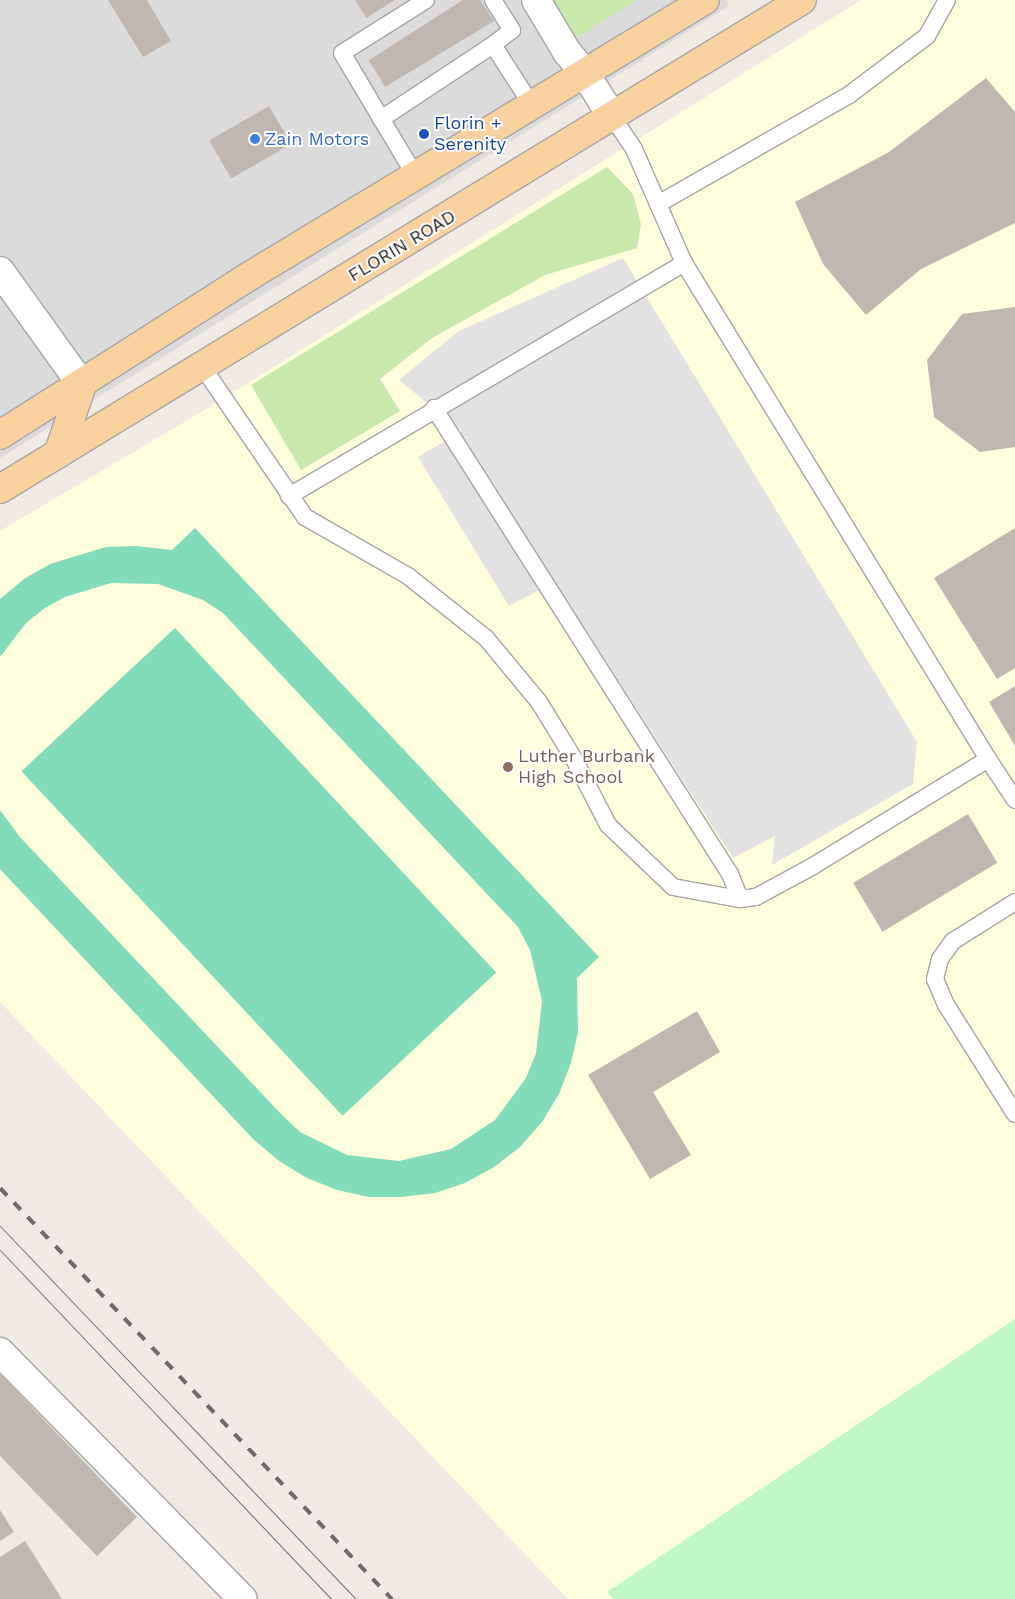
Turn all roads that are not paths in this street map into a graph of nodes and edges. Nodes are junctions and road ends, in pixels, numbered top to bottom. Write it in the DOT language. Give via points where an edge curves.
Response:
graph roads {
  1 [pos="426,0"];
  2 [pos="493,0"];
  3 [pos="536,0"];
  4 [pos="704,0"];
  5 [pos="802,0"];
  6 [pos="947,0"];
  7 [pos="493,45"];
  8 [pos="586,75"];
  9 [pos="532,107"];
  10 [pos="613,118"];
  11 [pos="381,119"];
  12 [pos="416,177"];
  13 [pos="658,204"];
  14 [pos="684,263"];
  15 [pos="0,271"];
  16 [pos="8,300"];
  17 [pos="202,366"];
  18 [pos="82,385"];
  19 [pos="434,408"];
  20 [pos="0,436"];
  21 [pos="58,454"];
  22 [pos="0,489"];
  23 [pos="289,496"];
  24 [pos="988,759"];
  25 [pos="1015,800"];
  26 [pos="740,899"];
  27 [pos="1015,902"];
  28 [pos="1015,1114"];
  29 [pos="0,1352"];
  30 [pos="243,1599"];
  1 -- 11 [label="lane" via="342,53"];
  2 -- 7 [label="lane" via="512,30"];
  3 -- 8 [label="street" via="567,52"];
  4 -- 8 [label="main road"];
  5 -- 10 [label="main road, FLORIN ROAD"];
  6 -- 13 [label="lane" via="927,36 849,95"];
  7 -- 9 [label="lane"];
  7 -- 11 [label="lane"];
  8 -- 9 [label="main road"];
  8 -- 10 [label="street"];
  9 -- 12 [label="main road"];
  10 -- 13 [label="lane" via="634,149"];
  10 -- 17 [label="main road, FLORIN ROAD"];
  11 -- 12 [label="lane"];
  12 -- 18 [label="main road" via="243,280"];
  13 -- 14 [label="lane"];
  14 -- 19 [label="lane"];
  14 -- 24 [label="lane"];
  15 -- 16 [label="street"];
  16 -- 18 [label="street"];
  17 -- 21 [label="main road, FLORIN ROAD"];
  17 -- 23 [label="lane"];
  18 -- 20 [label="main road"];
  18 -- 21 [label="main road"];
  19 -- 23 [label="lane"];
  19 -- 26 [label="lane" via="730,874"];
  21 -- 22 [label="main road, FLORIN ROAD"];
  23 -- 26 [label="lane" via="305,517 408,576 486,638 538,702 574,758 608,825 673,887"];
  24 -- 25 [label="lane"];
  24 -- 26 [label="lane" via="813,866 756,897"];
  27 -- 28 [label="lane" via="953,941 940,959 936,979 944,1003"];
  29 -- 30 [label="street"];
}
